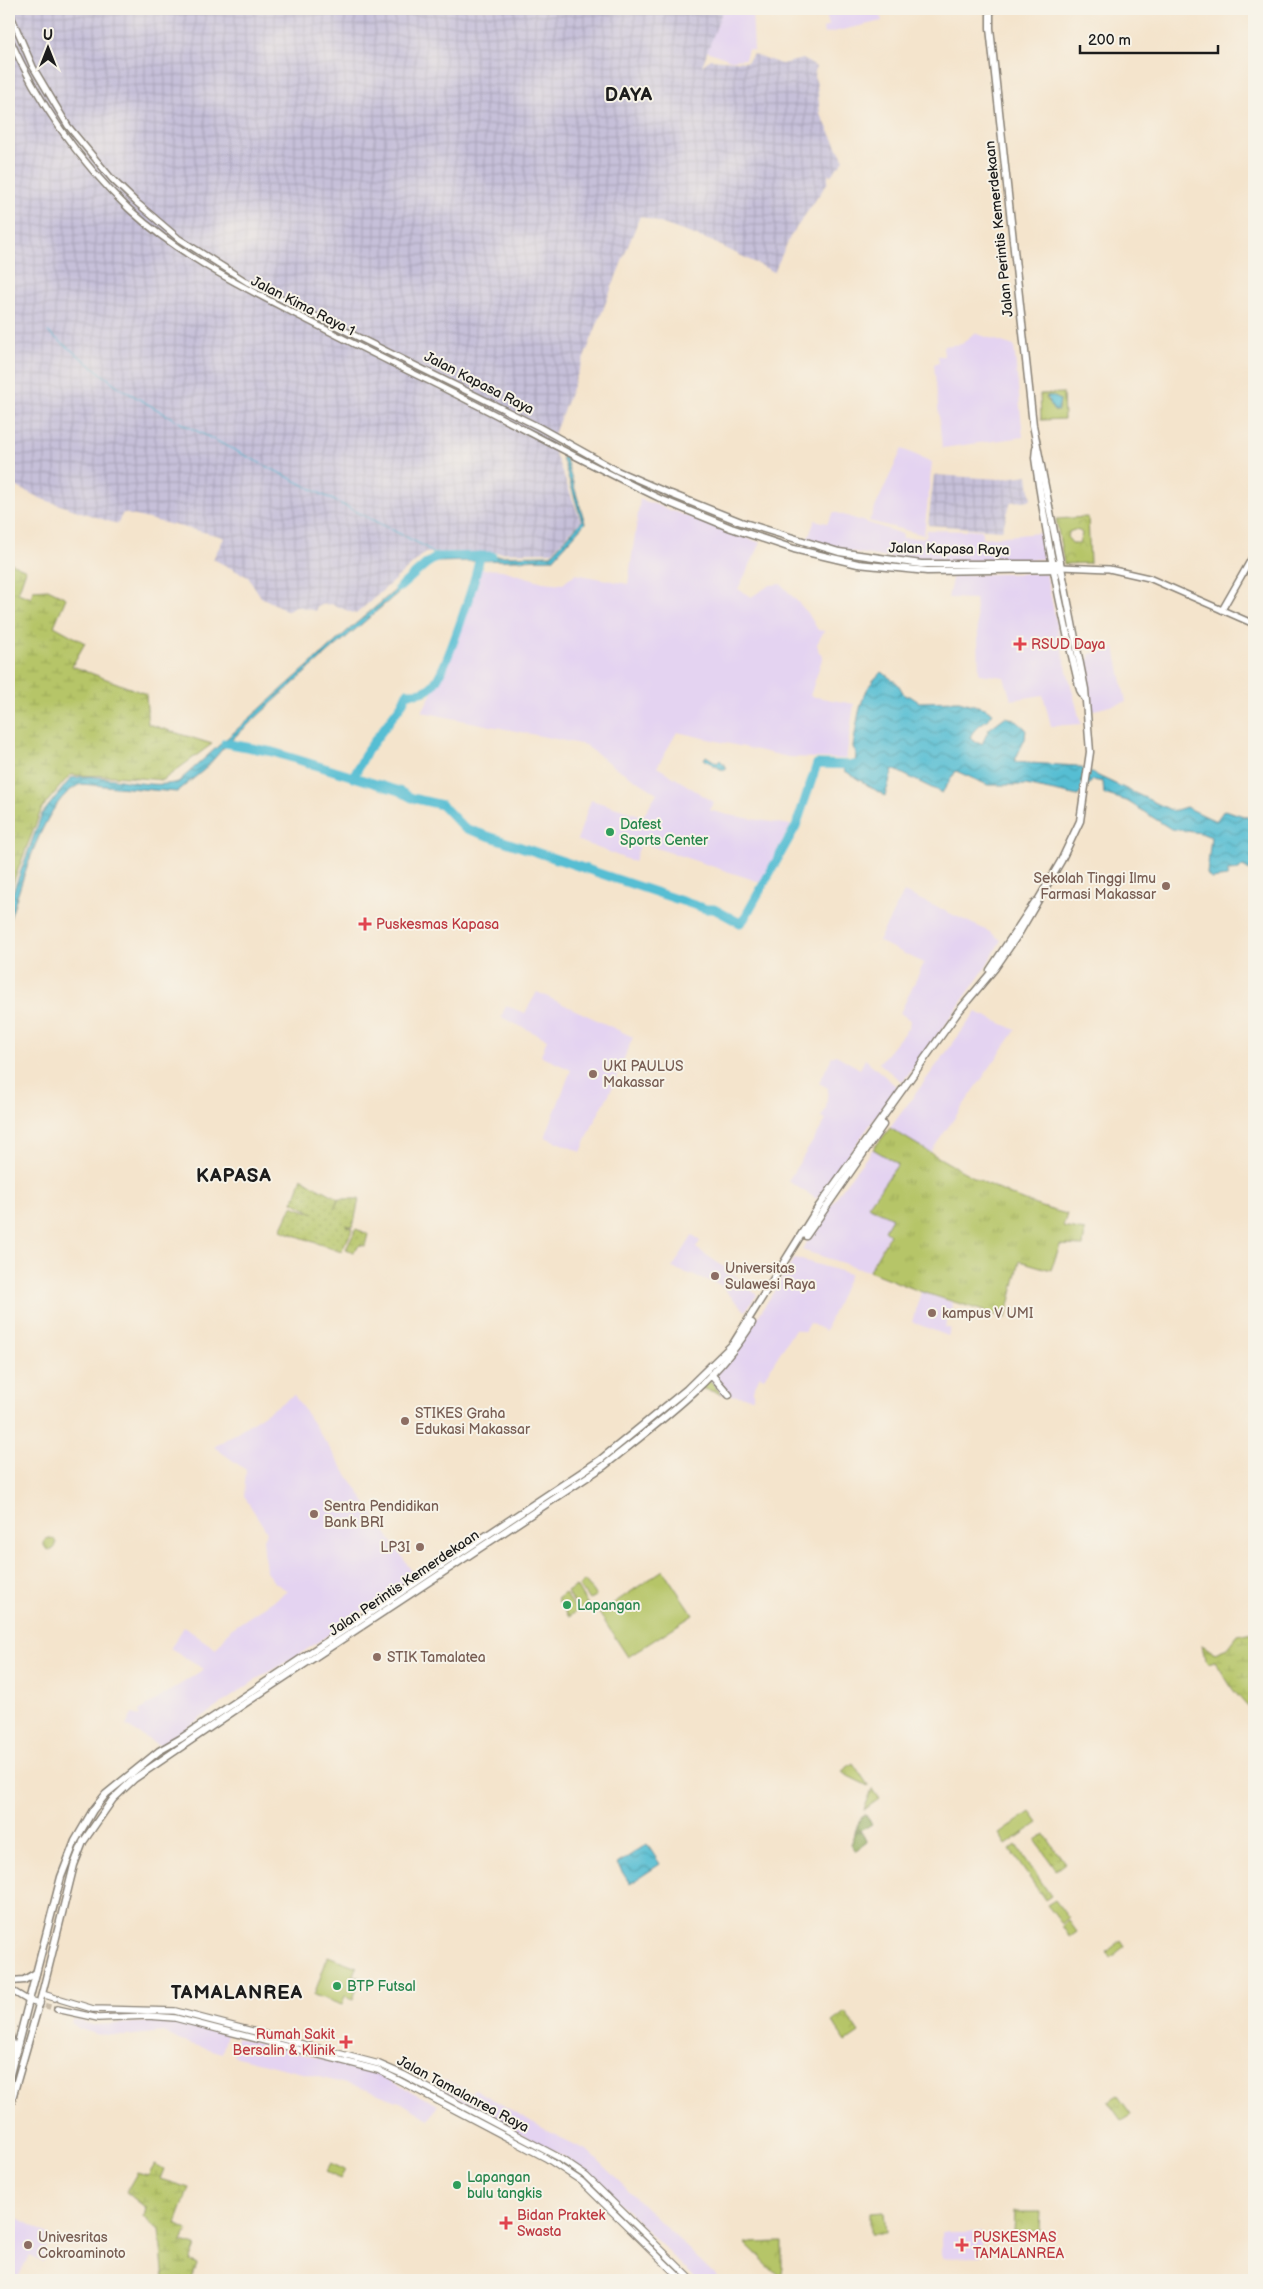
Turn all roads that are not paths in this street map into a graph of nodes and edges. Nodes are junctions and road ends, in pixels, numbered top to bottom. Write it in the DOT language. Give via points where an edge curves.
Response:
graph roads {
  1 [pos="990,9"];
  2 [pos="9,11"];
  3 [pos="9,38"];
  4 [pos="539,427"];
  5 [pos="536,435"];
  6 [pos="671,494"];
  7 [pos="665,501"];
  8 [pos="694,504"];
  9 [pos="693,512"];
  10 [pos="770,532"];
  11 [pos="768,540"];
  12 [pos="816,547"];
  13 [pos="814,554"];
  14 [pos="1254,554"];
  15 [pos="883,560"];
  16 [pos="983,566"];
  17 [pos="1058,567"];
  18 [pos="881,568"];
  19 [pos="1222,610"];
  20 [pos="1254,624"];
  21 [pos="889,1110"];
  22 [pos="712,1374"];
  23 [pos="729,1395"];
  24 [pos="602,1463"];
  25 [pos="245,1700"];
  26 [pos="36,1973"];
  27 [pos="10,1980"];
  28 [pos="9,1990"];
  29 [pos="31,1991"];
  30 [pos="42,1994"];
  31 [pos="28,2004"];
  32 [pos="39,2006"];
  33 [pos="57,2009"];
  34 [pos="175,2015"];
  35 [pos="9,2034"];
  36 [pos="16,2054"];
  37 [pos="9,2078"];
  38 [pos="9,2109"];
  39 [pos="483,2122"];
  40 [pos="682,2280"];
  41 [pos="692,2280"];
  1 -- 17 [label="highway, Jalan Perintis Kemerdekaan" via="1005,178 1036,446 1041,457"];
  2 -- 4 [label="main road, Jalan Kapasa Raya" via="33,68 68,126 112,179 178,238 247,282"];
  3 -- 5 [label="main road, Jalan Kima Raya 1" via="25,74 72,147 109,189 163,236 244,289"];
  4 -- 5 [label="main road"];
  4 -- 6 [label="main road, Jalan Kapasa Raya" via="618,471"];
  5 -- 7 [label="main road, Jalan Kima Raya 1" via="596,469"];
  6 -- 8 [label="highway, Jalan Kapasa Raya"];
  7 -- 9 [label="highway, Jalan Kapasa Raya"];
  8 -- 9 [label="highway"];
  8 -- 10 [label="highway, Jalan Kapasa Raya"];
  9 -- 11 [label="highway, Jalan Kapasa Raya"];
  10 -- 11 [label="highway"];
  10 -- 12 [label="highway, Jalan Kapasa Raya"];
  11 -- 13 [label="highway, Jalan Kapasa Raya"];
  12 -- 13 [label="highway"];
  12 -- 15 [label="highway, Jalan Kapasa Raya"];
  13 -- 18 [label="highway, Jalan Kapasa Raya"];
  14 -- 19 [label="main road"];
  15 -- 16 [label="highway, Jalan Kapasa Raya"];
  15 -- 18 [label="highway"];
  16 -- 17 [label="highway, Jalan Kapasa Raya"];
  16 -- 18 [label="highway, Jalan Kapasa Raya" via="928,571"];
  17 -- 19 [label="main road" via="1126,572 1180,590"];
  17 -- 21 [label="highway, Jalan Perintis Kemerdekaan" via="1080,690 1085,699 1090,742 1080,821 1034,910"];
  19 -- 20 [label="main road"];
  21 -- 22 [label="highway, Jalan Perintis Kemerdekaan" via="884,1124 822,1211 740,1343"];
  21 -- 24 [label="highway, Jalan Perintis Kemerdekaan" via="820,1206 733,1344"];
  22 -- 23 [label="highway"];
  22 -- 24 [label="highway, Jalan Perintis Kemerdekaan" via="649,1430"];
  24 -- 25 [label="highway, Jalan Perintis Kemerdekaan"];
  25 -- 26 [label="highway, Jalan Perintis Kemerdekaan" via="159,1751 122,1780 93,1810 69,1854"];
  25 -- 30 [label="highway, Jalan Perintis Kemerdekaan" via="134,1780 96,1821 74,1865"];
  26 -- 27 [label="highway" via="24,1980"];
  26 -- 29 [label="highway, Jalan Perintis Kemerdekaan"];
  28 -- 31 [label="main road"];
  29 -- 30 [label="highway"];
  29 -- 31 [label="highway, Jalan Perintis Kemerdekaan"];
  30 -- 32 [label="highway, Jalan Perintis Kemerdekaan"];
  30 -- 34 [label="main road, Jalan Tamalanrea Raya" via="93,2008"];
  31 -- 32 [label="highway"];
  31 -- 36 [label="highway, Jalan Perintis Kemerdekaan"];
  32 -- 38 [label="highway, Jalan Perintis Kemerdekaan"];
  33 -- 34 [label="main road, Jalan Tamalanrea Raya" via="98,2018"];
  34 -- 39 [label="main road, Jalan Tamalanrea Raya" via="378,2070"];
  35 -- 36 [label="highway"];
  36 -- 37 [label="highway, Jalan Perintis Kemerdekaan"];
  39 -- 40 [label="main road, Jalan Tamalanrea Raya" via="582,2181"];
  39 -- 41 [label="main road, Jalan Tamalanrea Raya" via="558,2157 586,2176"];
}
